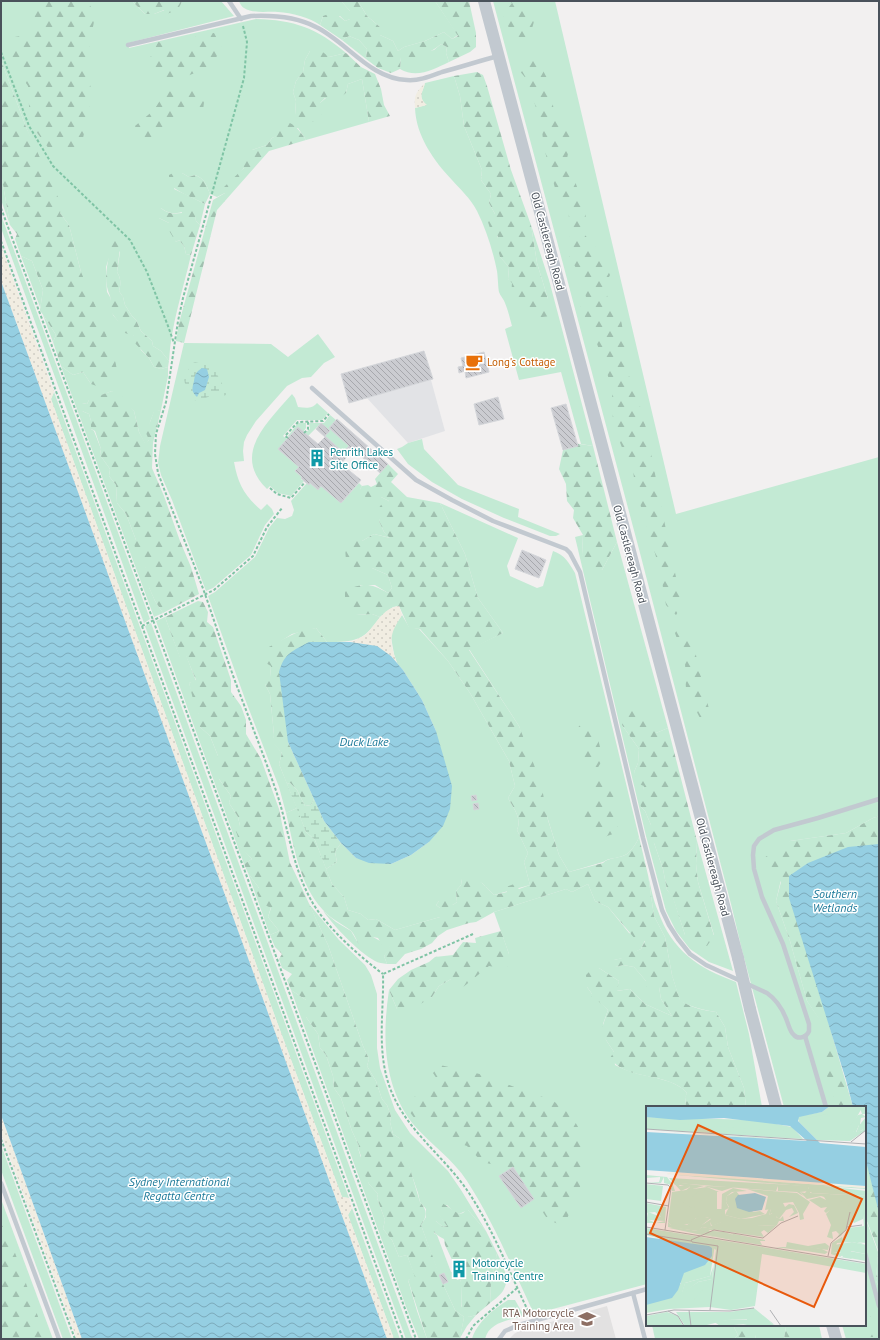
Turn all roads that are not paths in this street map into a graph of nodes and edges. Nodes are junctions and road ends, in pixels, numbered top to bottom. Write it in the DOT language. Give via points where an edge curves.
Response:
graph roads {
  1 [pos="229,1"];
  2 [pos="484,1"];
  3 [pos="241,19"];
  4 [pos="128,45"];
  5 [pos="499,56"];
  6 [pos="312,388"];
  7 [pos="879,799"];
  8 [pos="805,1036"];
  9 [pos="776,1106"];
  10 [pos="826,1106"];
  11 [pos="1,1183"];
  12 [pos="866,1257"];
  13 [pos="646,1290"];
  14 [pos="633,1293"];
  15 [pos="879,1306"];
  16 [pos="832,1326"];
  17 [pos="59,1339"];
  18 [pos="498,1339"];
  19 [pos="645,1339"];
  20 [pos="836,1339"];
  1 -- 3 [label="lane"];
  2 -- 5 [label="street, Old Castlereagh Road"];
  3 -- 4 [label="lane"];
  3 -- 5 [label="lane" via="260,16 302,21 328,34 374,69 407,81"];
  5 -- 9 [label="street, Old Castlereagh Road, bridge"];
  6 -- 8 [label="lane" via="416,480 493,521 566,549 570,553 580,572 642,838 662,910 669,925 690,954 701,962 774,998 792,1033 796,1037"];
  7 -- 8 [label="lane" via="774,830 759,839 754,846 754,869 762,897 783,944 808,1024 809,1032"];
  8 -- 10 [label="lane"];
  11 -- 17 [label="lane"];
  12 -- 15 [label="lane"];
  13 -- 14 [label="lane"];
  14 -- 18 [label="lane" via="511,1327"];
  14 -- 19 [label="lane"];
  16 -- 20 [label="street"];
}
